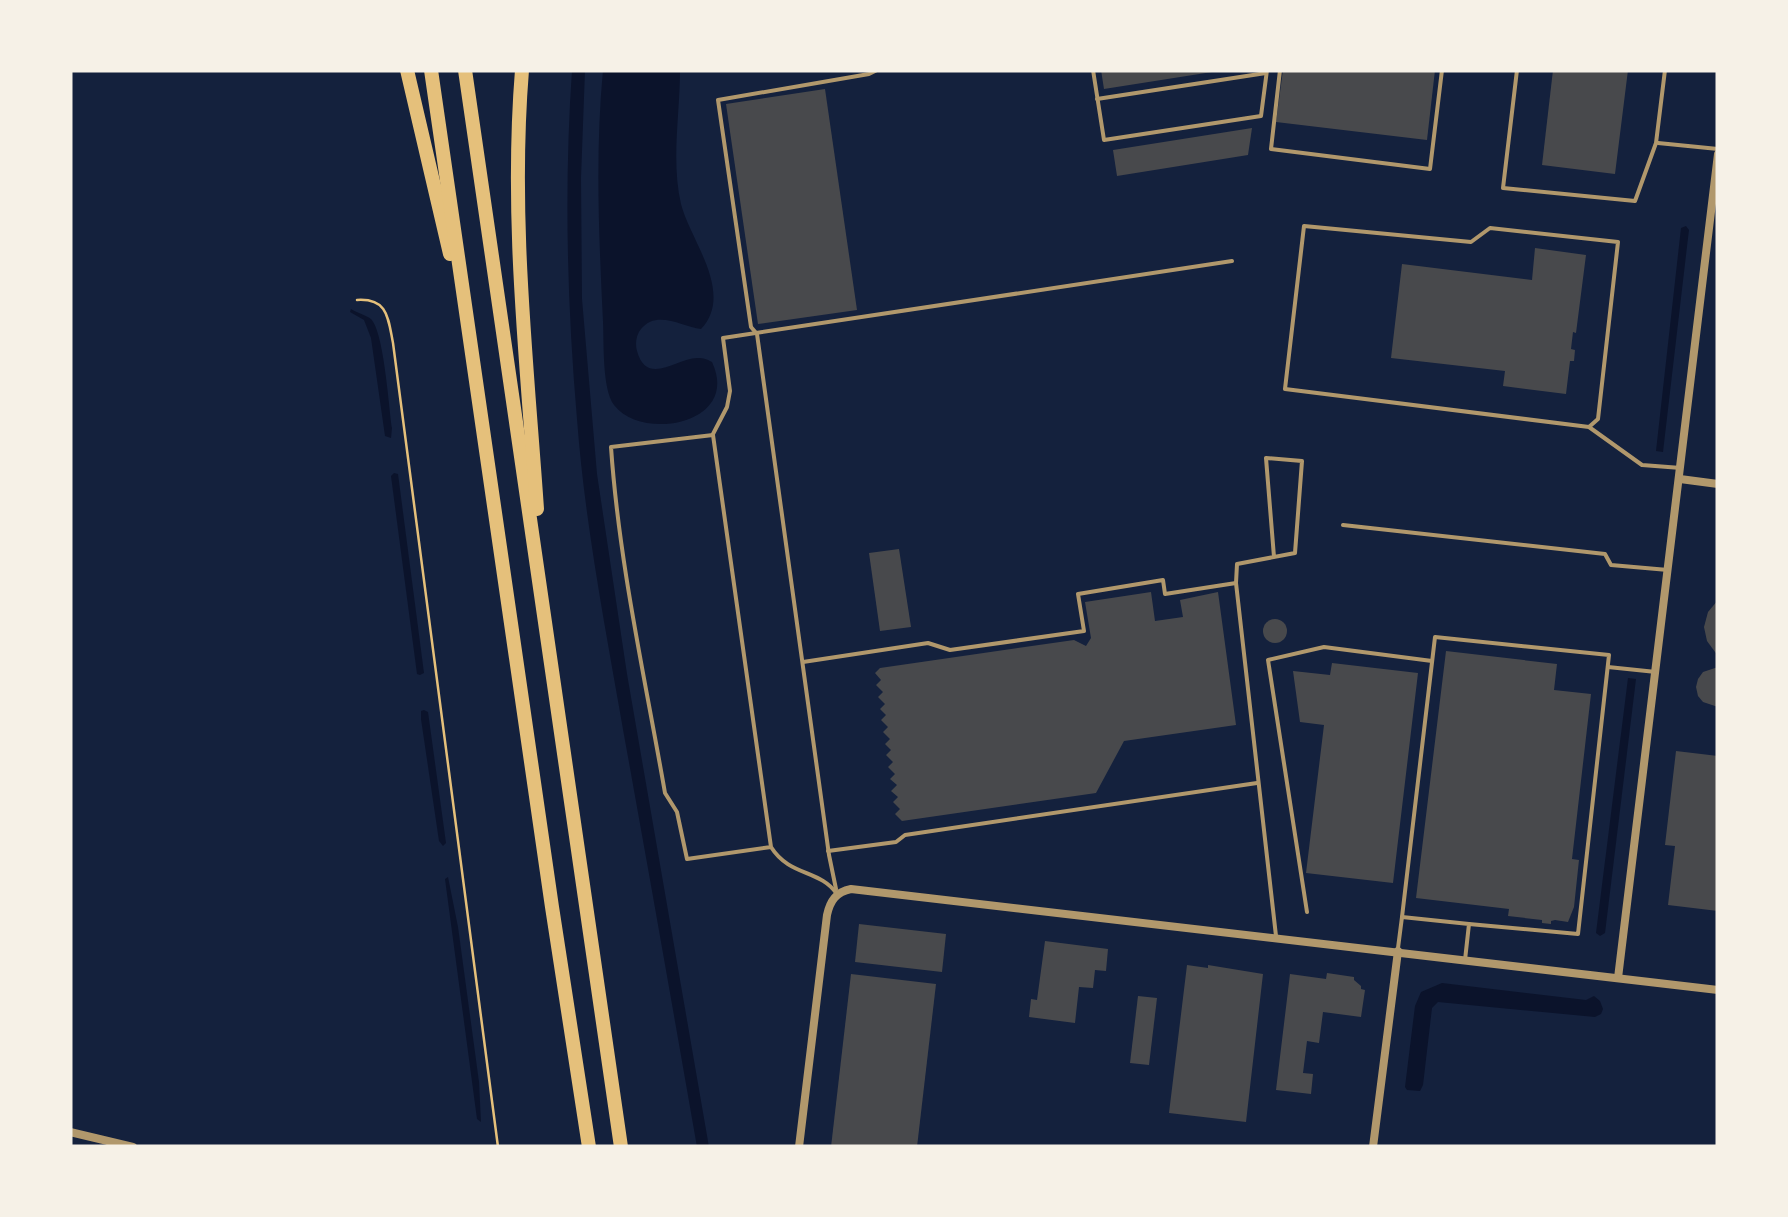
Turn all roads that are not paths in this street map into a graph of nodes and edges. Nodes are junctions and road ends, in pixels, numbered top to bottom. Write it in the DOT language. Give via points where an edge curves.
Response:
graph roads {
  1 [pos="407,70"];
  2 [pos="431,70"];
  3 [pos="465,70"];
  4 [pos="522,70"];
  5 [pos="877,70"];
  6 [pos="1093,70"];
  7 [pos="1280,70"];
  8 [pos="1442,70"];
  9 [pos="1517,70"];
  10 [pos="1664,70"];
  11 [pos="1266,71"];
  12 [pos="1098,98"];
  13 [pos="1656,143"];
  14 [pos="1718,151"];
  15 [pos="1232,261"];
  16 [pos="757,334"];
  17 [pos="471,344"];
  18 [pos="1588,427"];
  19 [pos="712,435"];
  20 [pos="1681,468"];
  21 [pos="1680,479"];
  22 [pos="1718,484"];
  23 [pos="1344,525"];
  24 [pos="1274,557"];
  25 [pos="1668,570"];
  26 [pos="1236,583"];
  27 [pos="544,620"];
  28 [pos="1432,661"];
  29 [pos="803,662"];
  30 [pos="1608,667"];
  31 [pos="1656,672"];
  32 [pos="1258,783"];
  33 [pos="771,847"];
  34 [pos="828,851"];
  35 [pos="837,894"];
  36 [pos="1307,912"];
  37 [pos="1402,917"];
  38 [pos="1469,924"];
  39 [pos="1276,938"];
  40 [pos="1398,952"];
  41 [pos="1466,960"];
  42 [pos="1618,978"];
  43 [pos="1718,990"];
  44 [pos="70,1132"];
  45 [pos="134,1147"];
  46 [pos="589,1147"];
  47 [pos="620,1147"];
  48 [pos="798,1147"];
  49 [pos="1373,1147"];
  1 -- 17 [label="highway"];
  2 -- 17 [label="highway"];
  3 -- 27 [label="highway"];
  4 -- 27 [label="highway" via="518,248"];
  5 -- 16 [label="lane" via="718,100"];
  6 -- 12 [label="lane"];
  7 -- 8 [label="lane" via="1271,149 1430,169"];
  9 -- 13 [label="lane" via="1504,188 1635,201"];
  10 -- 13 [label="lane"];
  11 -- 12 [label="lane"];
  11 -- 12 [label="lane" via="1261,116 1104,140"];
  13 -- 14 [label="lane"];
  14 -- 20 [label="street"];
  15 -- 16 [label="lane"];
  16 -- 19 [label="lane" via="722,338 730,391"];
  16 -- 29 [label="lane"];
  17 -- 46 [label="highway"];
  18 -- 18 [label="lane" via="1286,389 1304,226 1471,242 1490,228 1618,242 1598,419"];
  18 -- 20 [label="lane" via="1645,465"];
  19 -- 33 [label="lane"];
  19 -- 33 [label="lane" via="611,447 614,499 666,793 687,859"];
  20 -- 21 [label="street"];
  21 -- 22 [label="street"];
  21 -- 25 [label="street"];
  23 -- 25 [label="lane" via="1605,554 1611,564"];
  24 -- 24 [label="lane" via="1295,553 1302,461 1266,458"];
  24 -- 26 [label="lane" via="1237,564"];
  25 -- 31 [label="street"];
  26 -- 29 [label="lane" via="1165,594 1163,580 1078,594 1084,631"];
  26 -- 32 [label="lane"];
  27 -- 47 [label="highway"];
  28 -- 30 [label="lane" via="1435,636 1609,655"];
  28 -- 36 [label="lane" via="1324,647 1268,660"];
  28 -- 37 [label="lane"];
  29 -- 34 [label="lane"];
  30 -- 31 [label="lane"];
  30 -- 38 [label="lane" via="1578,934"];
  31 -- 42 [label="street"];
  32 -- 34 [label="lane"];
  32 -- 39 [label="lane"];
  33 -- 35 [label="lane" via="787,865 830,884"];
  34 -- 35 [label="lane"];
  35 -- 39 [label="street" via="857,889"];
  35 -- 48 [label="street" via="827,915"];
  37 -- 38 [label="lane"];
  37 -- 40 [label="lane"];
  38 -- 41 [label="lane"];
  39 -- 40 [label="street"];
  40 -- 41 [label="street"];
  40 -- 49 [label="street"];
  41 -- 42 [label="street"];
  42 -- 43 [label="street"];
  44 -- 45 [label="street"];
}
